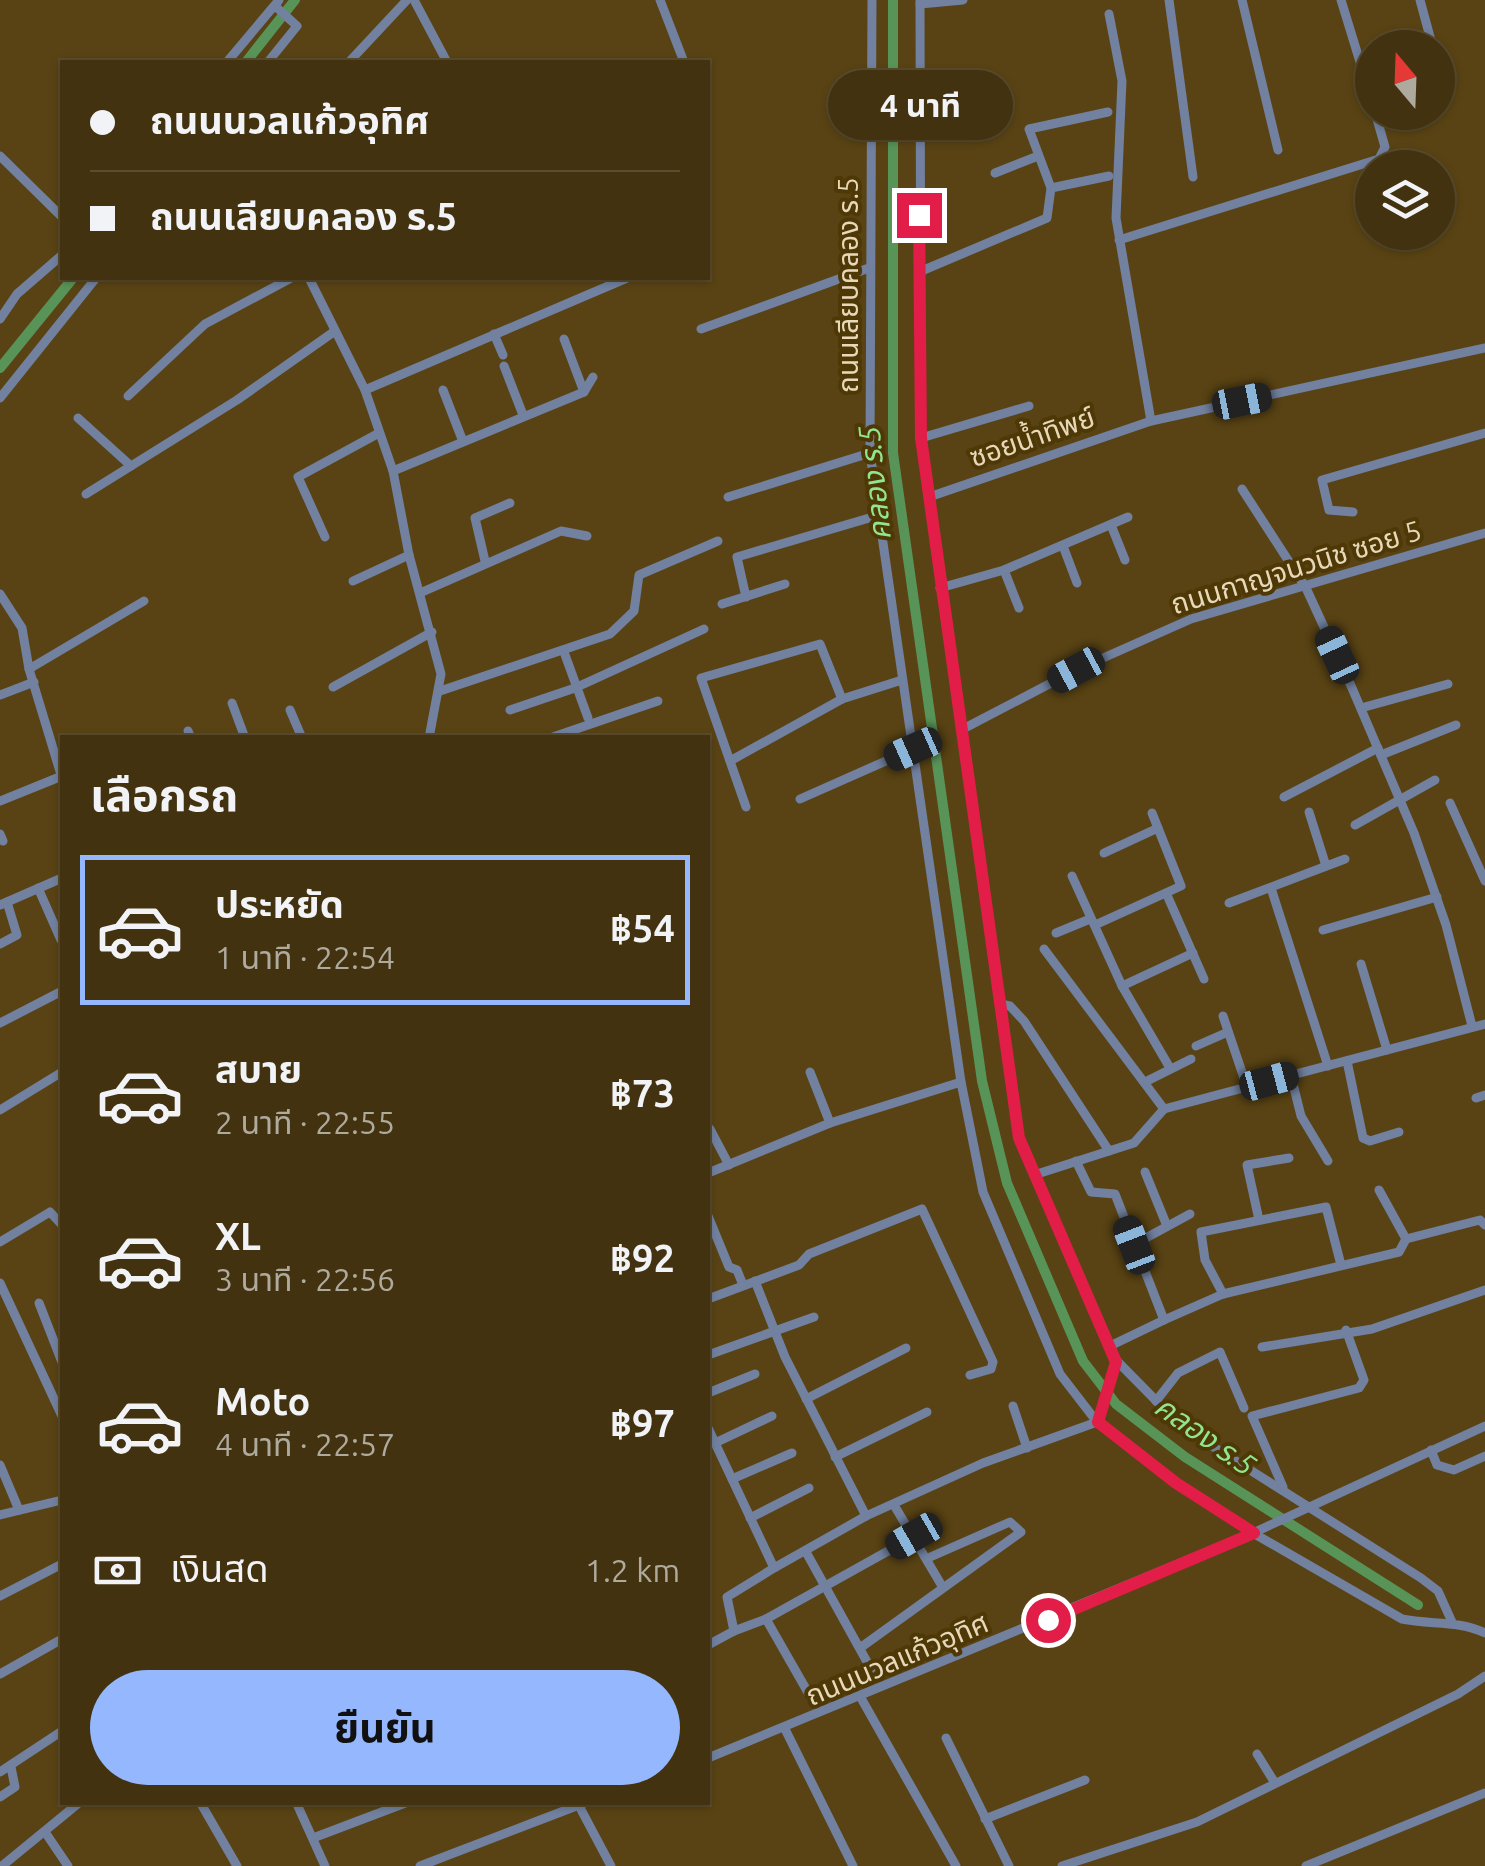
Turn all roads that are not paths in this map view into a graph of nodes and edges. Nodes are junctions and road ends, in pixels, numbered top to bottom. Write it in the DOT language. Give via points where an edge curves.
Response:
graph roads {
  1 [pos="410,0"];
  2 [pos="660,0"];
  3 [pos="872,0"];
  4 [pos="963,0"];
  5 [pos="1169,0"];
  6 [pos="1242,0"];
  7 [pos="1341,0"];
  8 [pos="1420,0"];
  9 [pos="920,2"];
  10 [pos="279,6"];
  11 [pos="1108,14"];
  12 [pos="1428,30"];
  13 [pos="1355,46"];
  14 [pos="230,60"];
  15 [pos="270,60"];
  16 [pos="351,60"];
  17 [pos="446,60"];
  18 [pos="683,60"];
  19 [pos="1108,112"];
  20 [pos="1381,130"];
  21 [pos="1278,150"];
  22 [pos="0,156"];
  23 [pos="1038,156"];
  24 [pos="994,173"];
  25 [pos="1109,176"];
  26 [pos="1193,176"];
  27 [pos="1051,188"];
  28 [pos="60,215"];
  29 [pos="1119,240"];
  30 [pos="60,257"];
  31 [pos="869,268"];
  32 [pos="919,272"];
  33 [pos="94,280"];
  34 [pos="287,280"];
  35 [pos="310,280"];
  36 [pos="623,280"];
  37 [pos="0,319"];
  38 [pos="701,328"];
  39 [pos="335,331"];
  40 [pos="494,334"];
  41 [pos="564,340"];
  42 [pos="1485,348"];
  43 [pos="593,377"];
  44 [pos="365,390"];
  45 [pos="443,390"];
  46 [pos="584,392"];
  47 [pos="128,396"];
  48 [pos="0,398"];
  49 [pos="1029,406"];
  50 [pos="523,414"];
  51 [pos="78,418"];
  52 [pos="1151,421"];
  53 [pos="380,433"];
  54 [pos="1485,434"];
  55 [pos="921,438"];
  56 [pos="462,439"];
  57 [pos="870,453"];
  58 [pos="132,466"];
  59 [pos="394,471"];
  60 [pos="1242,490"];
  61 [pos="86,494"];
  62 [pos="728,497"];
  63 [pos="929,497"];
  64 [pos="510,502"];
  65 [pos="1353,512"];
  66 [pos="876,516"];
  67 [pos="1128,517"];
  68 [pos="1111,525"];
  69 [pos="1485,533"];
  70 [pos="587,536"];
  71 [pos="325,537"];
  72 [pos="718,541"];
  73 [pos="1062,546"];
  74 [pos="409,555"];
  75 [pos="1125,560"];
  76 [pos="485,561"];
  77 [pos="1004,570"];
  78 [pos="353,581"];
  79 [pos="1076,583"];
  80 [pos="785,584"];
  81 [pos="940,588"];
  82 [pos="1306,588"];
  83 [pos="420,593"];
  84 [pos="0,594"];
  85 [pos="746,598"];
  86 [pos="144,601"];
  87 [pos="722,604"];
  88 [pos="1018,608"];
  89 [pos="704,629"];
  90 [pos="432,632"];
  91 [pos="564,652"];
  92 [pos="29,669"];
  93 [pos="902,680"];
  94 [pos="34,682"];
  95 [pos="1448,684"];
  96 [pos="333,688"];
  97 [pos="574,688"];
  98 [pos="440,691"];
  99 [pos="0,695"];
  100 [pos="842,699"];
  101 [pos="658,701"];
  102 [pos="232,703"];
  103 [pos="1360,708"];
  104 [pos="290,710"];
  105 [pos="510,710"];
  106 [pos="588,718"];
  107 [pos="1456,725"];
  108 [pos="961,730"];
  109 [pos="244,735"];
  110 [pos="301,735"];
  111 [pos="430,735"];
  112 [pos="559,735"];
  113 [pos="913,749"];
  114 [pos="1379,752"];
  115 [pos="730,761"];
  116 [pos="60,770"];
  117 [pos="60,778"];
  118 [pos="1435,780"];
  119 [pos="1284,796"];
  120 [pos="800,799"];
  121 [pos="1400,799"];
  122 [pos="0,800"];
  123 [pos="1450,802"];
  124 [pos="746,807"];
  125 [pos="1309,812"];
  126 [pos="1152,813"];
  127 [pos="1355,825"];
  128 [pos="1158,828"];
  129 [pos="1104,853"];
  130 [pos="1345,859"];
  131 [pos="1326,866"];
  132 [pos="1072,876"];
  133 [pos="60,879"];
  134 [pos="1485,880"];
  135 [pos="38,888"];
  136 [pos="1270,888"];
  137 [pos="1167,895"];
  138 [pos="1437,897"];
  139 [pos="1229,903"];
  140 [pos="3,904"];
  141 [pos="1092,922"];
  142 [pos="1323,930"];
  143 [pos="1056,933"];
  144 [pos="60,938"];
  145 [pos="0,944"];
  146 [pos="1044,949"];
  147 [pos="1193,953"];
  148 [pos="1361,964"];
  149 [pos="1204,979"];
  150 [pos="1122,986"];
  151 [pos="60,992"];
  152 [pos="1000,1004"];
  153 [pos="1222,1016"];
  154 [pos="0,1023"];
  155 [pos="1485,1024"];
  156 [pos="1472,1026"];
  157 [pos="1228,1032"];
  158 [pos="1196,1046"];
  159 [pos="1387,1050"];
  160 [pos="1191,1059"];
  161 [pos="1347,1061"];
  162 [pos="1328,1066"];
  163 [pos="1170,1068"];
  164 [pos="810,1072"];
  165 [pos="60,1073"];
  166 [pos="1291,1076"];
  167 [pos="1146,1081"];
  168 [pos="961,1082"];
  169 [pos="1247,1087"];
  170 [pos="1164,1109"];
  171 [pos="0,1110"];
  172 [pos="830,1123"];
  173 [pos="710,1128"];
  174 [pos="1398,1132"];
  175 [pos="1109,1151"];
  176 [pos="1289,1158"];
  177 [pos="1328,1160"];
  178 [pos="1076,1162"];
  179 [pos="728,1164"];
  180 [pos="710,1172"];
  181 [pos="1144,1172"];
  182 [pos="1034,1174"];
  183 [pos="1379,1190"];
  184 [pos="1190,1214"];
  185 [pos="1259,1220"];
  186 [pos="710,1221"];
  187 [pos="60,1223"];
  188 [pos="1485,1225"];
  189 [pos="1167,1226"];
  190 [pos="1406,1238"];
  191 [pos="0,1242"];
  192 [pos="1134,1245"];
  193 [pos="1341,1265"];
  194 [pos="756,1280"];
  195 [pos="0,1283"];
  196 [pos="743,1285"];
  197 [pos="1485,1290"];
  198 [pos="1223,1294"];
  199 [pos="710,1298"];
  200 [pos="39,1303"];
  201 [pos="814,1317"];
  202 [pos="1164,1320"];
  203 [pos="1346,1330"];
  204 [pos="775,1331"];
  205 [pos="1110,1346"];
  206 [pos="1262,1347"];
  207 [pos="906,1348"];
  208 [pos="710,1354"];
  209 [pos="60,1357"];
  210 [pos="1116,1362"];
  211 [pos="755,1374"];
  212 [pos="970,1375"];
  213 [pos="710,1392"];
  214 [pos="806,1399"];
  215 [pos="1156,1401"];
  216 [pos="1013,1406"];
  217 [pos="1244,1408"];
  218 [pos="60,1412"];
  219 [pos="927,1412"];
  220 [pos="772,1416"];
  221 [pos="1098,1422"];
  222 [pos="1485,1426"];
  223 [pos="710,1433"];
  224 [pos="715,1444"];
  225 [pos="1027,1448"];
  226 [pos="1431,1450"];
  227 [pos="792,1453"];
  228 [pos="835,1456"];
  229 [pos="1485,1456"];
  230 [pos="0,1465"];
  231 [pos="732,1479"];
  232 [pos="809,1488"];
  233 [pos="1284,1489"];
  234 [pos="60,1500"];
  235 [pos="1310,1504"];
  236 [pos="894,1505"];
  237 [pos="19,1510"];
  238 [pos="0,1515"];
  239 [pos="866,1516"];
  240 [pos="750,1518"];
  241 [pos="1254,1533"];
  242 [pos="914,1536"];
  243 [pos="806,1552"];
  244 [pos="928,1558"];
  245 [pos="60,1565"];
  246 [pos="774,1568"];
  247 [pos="827,1586"];
  248 [pos="942,1586"];
  249 [pos="0,1596"];
  250 [pos="766,1619"];
  251 [pos="1452,1622"];
  252 [pos="734,1631"];
  253 [pos="1485,1634"];
  254 [pos="60,1639"];
  255 [pos="710,1644"];
  256 [pos="860,1648"];
  257 [pos="871,1669"];
  258 [pos="0,1674"];
  259 [pos="1485,1676"];
  260 [pos="810,1696"];
  261 [pos="860,1698"];
  262 [pos="785,1730"];
  263 [pos="60,1733"];
  264 [pos="946,1738"];
  265 [pos="1257,1754"];
  266 [pos="710,1757"];
  267 [pos="11,1767"];
  268 [pos="0,1772"];
  269 [pos="1085,1780"];
  270 [pos="1275,1784"];
  271 [pos="1485,1793"];
  272 [pos="0,1797"];
  273 [pos="76,1805"];
  274 [pos="202,1805"];
  275 [pos="297,1805"];
  276 [pos="400,1805"];
  277 [pos="578,1805"];
  278 [pos="581,1805"];
  279 [pos="985,1819"];
  280 [pos="45,1832"];
  281 [pos="313,1838"];
  282 [pos="2,1866"];
  283 [pos="68,1866"];
  284 [pos="237,1866"];
  285 [pos="325,1866"];
  286 [pos="420,1866"];
  287 [pos="611,1866"];
  288 [pos="854,1866"];
  289 [pos="956,1866"];
  290 [pos="1009,1866"];
  291 [pos="1062,1866"];
  292 [pos="1306,1866"];
  1 -- 16 [label="street"];
  1 -- 17 [label="street"];
  2 -- 18 [label="street"];
  3 -- 31 [label="street, ถนนเลียบคลอง ร.5"];
  4 -- 9 [label="street"];
  5 -- 26 [label="street"];
  6 -- 21 [label="street"];
  7 -- 13 [label="street"];
  8 -- 12 [label="street"];
  9 -- 32 [label="street"];
  10 -- 14 [label="street"];
  10 -- 15 [label="street" via="298,26"];
  11 -- 29 [label="street" via="1122,81"];
  19 -- 23 [label="street" via="1029,129"];
  20 -- 29 [label="street" via="1385,147 1379,159"];
  22 -- 28 [label="street"];
  23 -- 24 [label="street"];
  23 -- 27 [label="street"];
  25 -- 27 [label="street"];
  27 -- 32 [label="street" via="1047,218"];
  29 -- 52 [label="street"];
  30 -- 37 [label="street" via="17,294"];
  31 -- 38 [label="street"];
  31 -- 57 [label="street, ถนนเลียบคลอง ร.5"];
  32 -- 55 [label="street"];
  33 -- 48 [label="street"];
  34 -- 47 [label="street" via="204,324"];
  35 -- 39 [label="street"];
  36 -- 40 [label="street"];
  39 -- 44 [label="street"];
  39 -- 58 [label="street"];
  40 -- 44 [label="street"];
  40 -- 50 [label="street"];
  41 -- 46 [label="street"];
  42 -- 52 [label="street, ซอยน้ำทิพย์"];
  43 -- 46 [label="street"];
  44 -- 53 [label="street"];
  45 -- 56 [label="street"];
  46 -- 50 [label="street"];
  49 -- 55 [label="street"];
  50 -- 56 [label="street"];
  51 -- 58 [label="street"];
  52 -- 63 [label="street, ซอยน้ำทิพย์"];
  53 -- 59 [label="street"];
  53 -- 71 [label="street" via="298,477"];
  54 -- 65 [label="street" via="1321,482 1329,510"];
  55 -- 63 [label="street"];
  56 -- 59 [label="street"];
  57 -- 62 [label="street"];
  57 -- 66 [label="street, ถนนเลียบคลอง ร.5"];
  58 -- 61 [label="street"];
  59 -- 74 [label="street"];
  60 -- 82 [label="street"];
  63 -- 81 [label="street"];
  64 -- 76 [label="street" via="475,518"];
  66 -- 85 [label="street" via="737,557"];
  66 -- 93 [label="street, ถนนเลียบคลอง ร.5"];
  67 -- 68 [label="street"];
  68 -- 73 [label="street"];
  68 -- 75 [label="street"];
  69 -- 82 [label="street, ถนนกาญจนวนิช ซอย 5"];
  70 -- 76 [label="street" via="562,531"];
  72 -- 91 [label="street" via="646,570 636,580 634,611 623,623"];
  73 -- 77 [label="street"];
  73 -- 79 [label="street"];
  74 -- 78 [label="street"];
  74 -- 83 [label="street"];
  76 -- 83 [label="street"];
  77 -- 81 [label="street"];
  77 -- 88 [label="street"];
  80 -- 85 [label="street"];
  81 -- 108 [label="street"];
  82 -- 103 [label="street"];
  82 -- 108 [label="street, ถนนกาญจนวนิช ซอย 5" via="1191,619"];
  83 -- 90 [label="street"];
  84 -- 92 [label="street" via="22,628"];
  85 -- 87 [label="street"];
  86 -- 92 [label="street"];
  89 -- 97 [label="street"];
  90 -- 96 [label="street"];
  90 -- 98 [label="street"];
  91 -- 97 [label="street"];
  91 -- 98 [label="street"];
  92 -- 94 [label="street"];
  93 -- 100 [label="street"];
  93 -- 113 [label="street, ถนนเลียบคลอง ร.5"];
  94 -- 99 [label="street"];
  94 -- 116 [label="street"];
  95 -- 103 [label="street"];
  97 -- 105 [label="street"];
  97 -- 106 [label="street"];
  98 -- 111 [label="street"];
  100 -- 115 [label="street"];
  100 -- 115 [label="street" via="820,644 700,678"];
  101 -- 112 [label="street"];
  102 -- 109 [label="street"];
  103 -- 114 [label="street"];
  104 -- 110 [label="street"];
  107 -- 114 [label="street"];
  108 -- 152 [label="street"];
  113 -- 120 [label="street"];
  113 -- 168 [label="street, ถนนเลียบคลอง ร.5"];
  114 -- 119 [label="street"];
  114 -- 121 [label="street"];
  115 -- 124 [label="street"];
  117 -- 122 [label="street"];
  118 -- 121 [label="street"];
  121 -- 127 [label="street"];
  121 -- 138 [label="street"];
  123 -- 134 [label="street"];
  125 -- 131 [label="street"];
  126 -- 128 [label="street"];
  128 -- 129 [label="street"];
  128 -- 137 [label="street" via="1182,880"];
  130 -- 131 [label="street"];
  131 -- 136 [label="street"];
  132 -- 141 [label="street"];
  133 -- 135 [label="street"];
  135 -- 140 [label="street"];
  135 -- 144 [label="street"];
  136 -- 139 [label="street"];
  136 -- 162 [label="street"];
  137 -- 141 [label="street"];
  137 -- 147 [label="street"];
  138 -- 142 [label="street"];
  138 -- 156 [label="street"];
  140 -- 145 [label="street" via="17,935"];
  141 -- 143 [label="street"];
  141 -- 150 [label="street"];
  146 -- 167 [label="street"];
  147 -- 149 [label="street"];
  147 -- 150 [label="street"];
  148 -- 159 [label="street"];
  150 -- 163 [label="street"];
  151 -- 154 [label="street"];
  152 -- 175 [label="street" via="1024,1020"];
  152 -- 182 [label="street" via="1019,1138"];
  153 -- 157 [label="street"];
  155 -- 156 [label="street"];
  156 -- 159 [label="street"];
  157 -- 158 [label="street"];
  157 -- 169 [label="street"];
  159 -- 161 [label="street"];
  160 -- 163 [label="street"];
  161 -- 162 [label="street"];
  161 -- 174 [label="street" via="1363,1138"];
  162 -- 166 [label="street"];
  163 -- 167 [label="street"];
  164 -- 172 [label="street"];
  165 -- 171 [label="street"];
  166 -- 169 [label="street"];
  166 -- 177 [label="street" via="1301,1116"];
  167 -- 170 [label="street"];
  168 -- 172 [label="street"];
  168 -- 221 [label="street, ถนนเลียบคลอง ร.5" via="983,1192 1060,1374"];
  169 -- 170 [label="street"];
  170 -- 175 [label="street" via="1134,1143"];
  172 -- 179 [label="street"];
  173 -- 179 [label="street"];
  175 -- 178 [label="street"];
  176 -- 185 [label="street" via="1247,1165"];
  178 -- 182 [label="street"];
  178 -- 192 [label="street" via="1092,1192 1115,1194"];
  179 -- 180 [label="street"];
  181 -- 189 [label="street"];
  182 -- 205 [label="street"];
  183 -- 190 [label="street"];
  184 -- 189 [label="street"];
  185 -- 193 [label="street" via="1326,1207"];
  185 -- 198 [label="street" via="1201,1232"];
  186 -- 196 [label="street"];
  187 -- 191 [label="street" via="50,1212"];
  188 -- 190 [label="street" via="1480,1220"];
  189 -- 192 [label="street"];
  190 -- 193 [label="street" via="1399,1252"];
  192 -- 202 [label="street"];
  193 -- 198 [label="street"];
  194 -- 196 [label="street"];
  194 -- 204 [label="street"];
  194 -- 212 [label="street" via="922,1209 993,1362"];
  195 -- 218 [label="street"];
  196 -- 199 [label="street"];
  197 -- 203 [label="street" via="1372,1329"];
  198 -- 202 [label="street"];
  200 -- 209 [label="street"];
  201 -- 204 [label="street"];
  202 -- 205 [label="street"];
  203 -- 206 [label="street"];
  203 -- 233 [label="street" via="1364,1380 1359,1388 1252,1416"];
  204 -- 208 [label="street"];
  204 -- 214 [label="street"];
  205 -- 210 [label="street"];
  207 -- 214 [label="street"];
  210 -- 215 [label="street"];
  210 -- 221 [label="street"];
  211 -- 213 [label="street"];
  214 -- 228 [label="street"];
  215 -- 217 [label="street" via="1178,1373 1220,1352"];
  215 -- 233 [label="street" via="1182,1427"];
  216 -- 225 [label="street"];
  219 -- 228 [label="street"];
  220 -- 224 [label="street"];
  221 -- 225 [label="street"];
  221 -- 241 [label="street, ถนนเลียบคลอง ร.5"];
  222 -- 226 [label="street, ถนนนวลแก้วอุทิศ"];
  223 -- 224 [label="street"];
  224 -- 231 [label="street"];
  225 -- 236 [label="street"];
  226 -- 229 [label="street" via="1438,1465 1454,1470"];
  226 -- 235 [label="street, ถนนนวลแก้วอุทิศ"];
  227 -- 231 [label="street"];
  228 -- 239 [label="street"];
  230 -- 237 [label="street"];
  231 -- 240 [label="street"];
  232 -- 240 [label="street"];
  233 -- 235 [label="street"];
  234 -- 237 [label="street"];
  235 -- 241 [label="street, ถนนนวลแก้วอุทิศ"];
  235 -- 251 [label="street" via="1438,1591"];
  236 -- 239 [label="street"];
  236 -- 242 [label="street"];
  237 -- 238 [label="street"];
  239 -- 243 [label="street"];
  240 -- 246 [label="street"];
  241 -- 251 [label="street, ถนนเลียบคลอง ร.5" via="1402,1620"];
  241 -- 261 [label="street, ถนนนวลแก้วอุทิศ"];
  242 -- 244 [label="street"];
  242 -- 247 [label="street"];
  243 -- 246 [label="street"];
  243 -- 247 [label="street"];
  244 -- 248 [label="street"];
  244 -- 248 [label="street" via="1010,1522 1019,1526 1021,1532"];
  245 -- 249 [label="street"];
  246 -- 252 [label="street" via="727,1598"];
  247 -- 250 [label="street"];
  247 -- 256 [label="street"];
  248 -- 256 [label="street"];
  250 -- 252 [label="street"];
  250 -- 260 [label="street"];
  251 -- 253 [label="street, ถนนเลียบคลอง ร.5"];
  252 -- 255 [label="street"];
  254 -- 258 [label="street"];
  256 -- 257 [label="street"];
  259 -- 270 [label="street"];
  261 -- 262 [label="street, ถนนนวลแก้วอุทิศ"];
  261 -- 289 [label="street"];
  262 -- 266 [label="street, ถนนนวลแก้วอุทิศ"];
  262 -- 288 [label="street"];
  263 -- 267 [label="street"];
  264 -- 279 [label="street"];
  265 -- 270 [label="street"];
  267 -- 268 [label="street"];
  267 -- 272 [label="street" via="15,1787"];
  269 -- 279 [label="street"];
  270 -- 291 [label="street" via="1196,1822"];
  271 -- 292 [label="street"];
  273 -- 280 [label="street"];
  274 -- 284 [label="street"];
  275 -- 281 [label="street"];
  276 -- 281 [label="street"];
  277 -- 286 [label="street"];
  278 -- 287 [label="street"];
  279 -- 290 [label="street"];
  280 -- 282 [label="street"];
  280 -- 283 [label="street"];
  281 -- 285 [label="street"];
}
